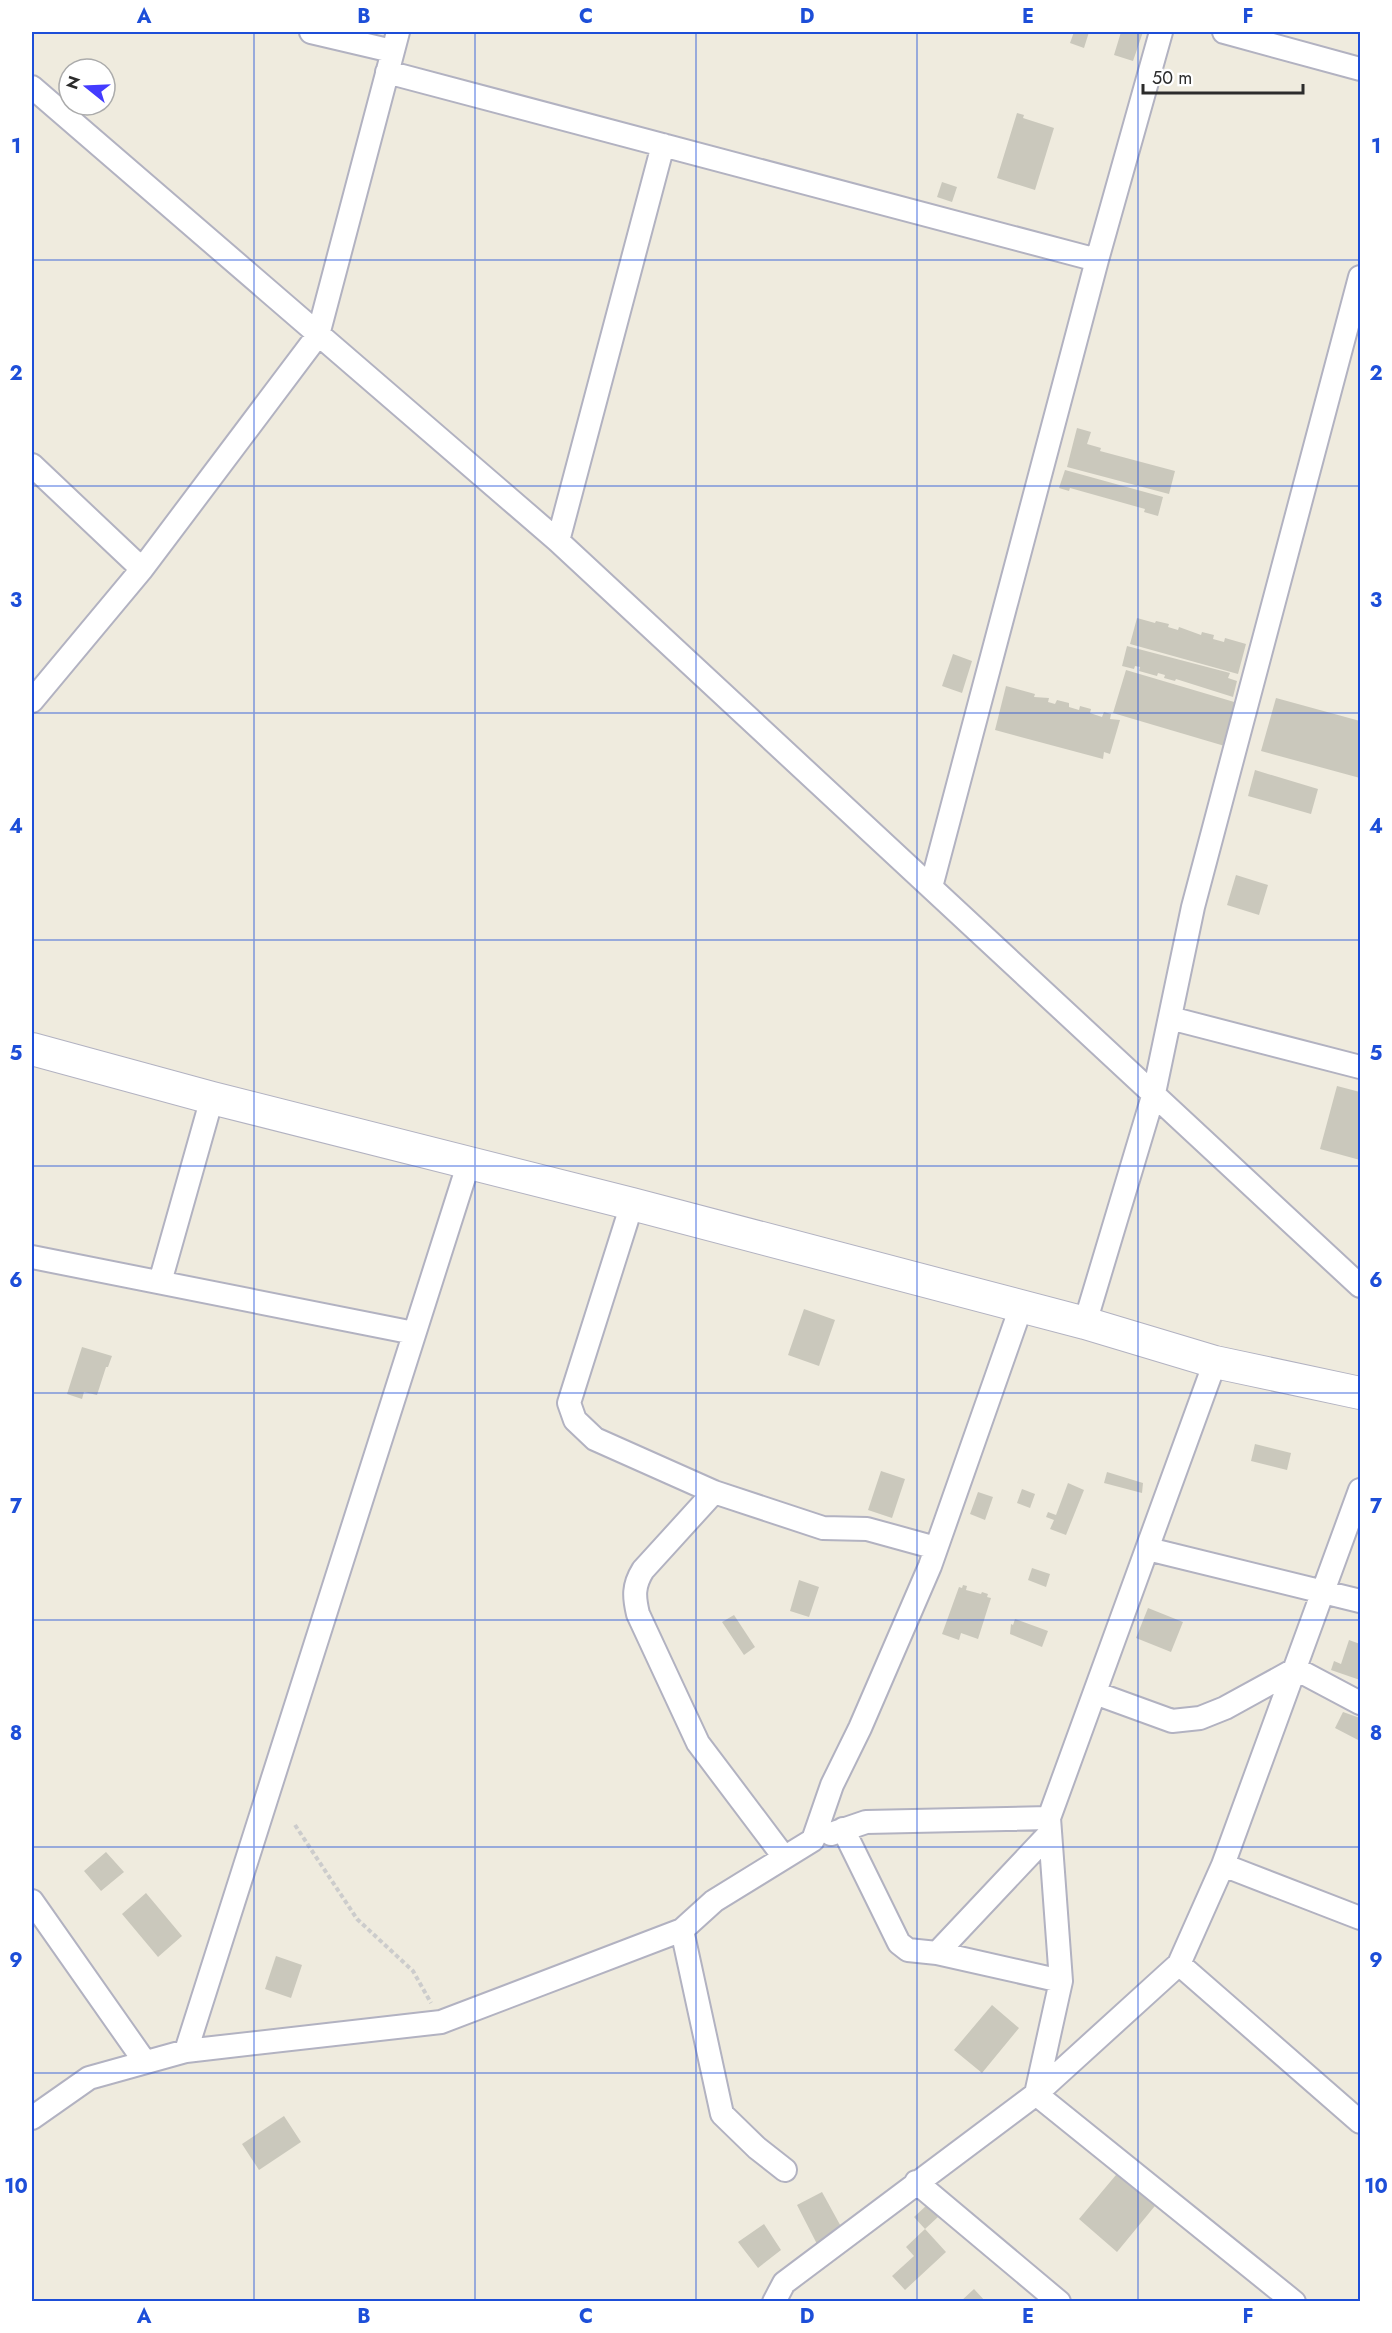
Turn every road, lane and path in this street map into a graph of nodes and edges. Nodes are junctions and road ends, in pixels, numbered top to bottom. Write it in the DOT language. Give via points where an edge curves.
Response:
graph roads {
  1 [pos="311,32"];
  2 [pos="1161,32"];
  3 [pos="1224,32"];
  4 [pos="392,51"];
  5 [pos="1360,69"];
  6 [pos="32,87"];
  7 [pos="663,145"];
  8 [pos="1097,260"];
  9 [pos="1360,277"];
  10 [pos="1355,323"];
  11 [pos="318,335"];
  12 [pos="32,465"];
  13 [pos="558,542"];
  14 [pos="142,569"];
  15 [pos="32,701"];
  16 [pos="931,887"];
  17 [pos="1170,1018"];
  18 [pos="32,1049"];
  19 [pos="1360,1067"];
  20 [pos="1154,1093"];
  21 [pos="212,1098"];
  22 [pos="469,1162"];
  23 [pos="632,1204"];
  24 [pos="32,1257"];
  25 [pos="160,1282"];
  26 [pos="1360,1286"];
  27 [pos="1021,1306"];
  28 [pos="1085,1323"];
  29 [pos="414,1333"];
  30 [pos="1215,1362"];
  31 [pos="1360,1393"];
  32 [pos="1360,1490"];
  33 [pos="714,1492"];
  34 [pos="936,1548"];
  35 [pos="1148,1549"];
  36 [pos="1324,1590"];
  37 [pos="1360,1601"];
  38 [pos="1296,1669"];
  39 [pos="1095,1693"];
  40 [pos="1360,1703"];
  41 [pos="295,1825"];
  42 [pos="1050,1826"];
  43 [pos="843,1829"];
  44 [pos="813,1840"];
  45 [pos="784,1857"];
  46 [pos="1223,1865"];
  47 [pos="32,1901"];
  48 [pos="1360,1918"];
  49 [pos="682,1930"];
  50 [pos="937,1953"];
  51 [pos="1179,1964"];
  52 [pos="1060,1981"];
  53 [pos="441,2022"];
  54 [pos="186,2051"];
  55 [pos="146,2062"];
  56 [pos="1036,2094"];
  57 [pos="32,2118"];
  58 [pos="1360,2122"];
  59 [pos="785,2170"];
  60 [pos="916,2182"];
  61 [pos="774,2301"];
  62 [pos="1059,2301"];
  63 [pos="1294,2301"];
  1 -- 4 [label="street"];
  2 -- 8 [label="street"];
  3 -- 5 [label="street"];
  4 -- 7 [label="street"];
  4 -- 11 [label="street"];
  6 -- 11 [label="street"];
  7 -- 8 [label="street"];
  7 -- 13 [label="street"];
  8 -- 16 [label="street"];
  9 -- 10 [label="street"];
  10 -- 17 [label="street" via="1193,907"];
  11 -- 13 [label="street"];
  11 -- 14 [label="street"];
  12 -- 14 [label="street"];
  13 -- 16 [label="street"];
  14 -- 15 [label="street"];
  16 -- 20 [label="street"];
  17 -- 19 [label="street"];
  17 -- 20 [label="street"];
  18 -- 21 [label="street"];
  20 -- 26 [label="street"];
  20 -- 28 [label="street"];
  21 -- 22 [label="street"];
  21 -- 25 [label="street"];
  22 -- 23 [label="street"];
  22 -- 29 [label="street"];
  23 -- 27 [label="street"];
  23 -- 33 [label="street" via="569,1403 575,1420 595,1439"];
  24 -- 25 [label="street"];
  25 -- 29 [label="street"];
  27 -- 28 [label="street"];
  27 -- 34 [label="street"];
  28 -- 30 [label="street"];
  29 -- 54 [label="street"];
  30 -- 31 [label="street"];
  30 -- 35 [label="street"];
  32 -- 36 [label="street"];
  33 -- 34 [label="street" via="823,1528 867,1529"];
  33 -- 45 [label="street" via="643,1570 635,1582 634,1598 698,1743"];
  34 -- 44 [label="street" via="832,1785"];
  35 -- 36 [label="street"];
  35 -- 39 [label="street"];
  36 -- 37 [label="street"];
  36 -- 38 [label="street"];
  38 -- 39 [label="street" via="1200,1718 1172,1721"];
  38 -- 40 [label="street"];
  38 -- 46 [label="street"];
  39 -- 42 [label="street"];
  41 -- 53 [label="path" via="357,1918 413,1971"];
  42 -- 43 [label="street" via="866,1822"];
  42 -- 50 [label="street"];
  42 -- 52 [label="street"];
  43 -- 44 [label="street"];
  43 -- 50 [label="street" via="899,1943 908,1950"];
  44 -- 45 [label="street"];
  45 -- 49 [label="street" via="714,1901"];
  46 -- 48 [label="street"];
  46 -- 51 [label="street"];
  47 -- 55 [label="street"];
  49 -- 53 [label="street"];
  49 -- 59 [label="street" via="722,2114"];
  50 -- 52 [label="street"];
  51 -- 56 [label="street"];
  51 -- 58 [label="street"];
  52 -- 56 [label="street"];
  53 -- 54 [label="street"];
  54 -- 55 [label="street"];
  55 -- 57 [label="street" via="89,2078"];
  56 -- 60 [label="street"];
  56 -- 63 [label="street"];
  60 -- 61 [label="street" via="784,2283"];
  60 -- 62 [label="street"];
}
